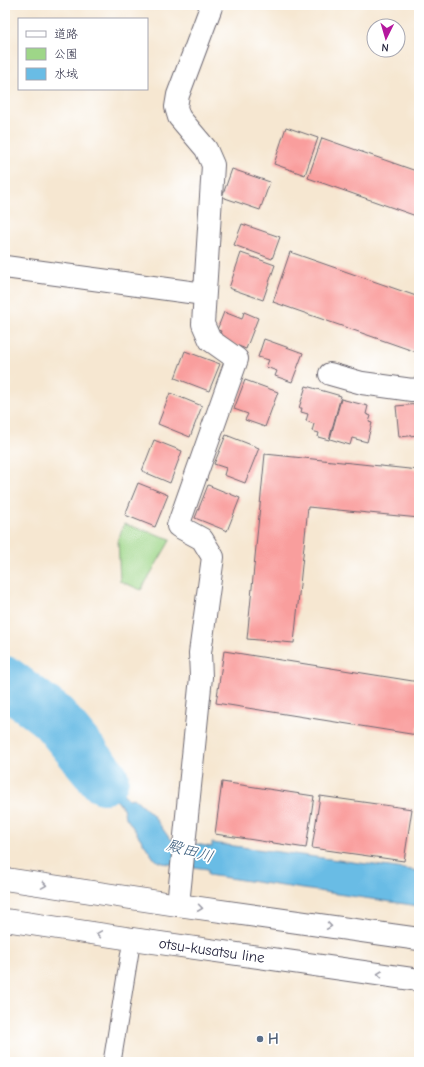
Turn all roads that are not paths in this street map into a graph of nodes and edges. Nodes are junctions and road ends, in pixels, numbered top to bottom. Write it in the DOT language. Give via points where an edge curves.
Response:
graph roads {
  1 [pos="210,5"];
  2 [pos="5,267"];
  3 [pos="204,294"];
  4 [pos="330,374"];
  5 [pos="419,389"];
  6 [pos="5,879"];
  7 [pos="178,905"];
  8 [pos="5,920"];
  9 [pos="419,938"];
  10 [pos="132,939"];
  11 [pos="419,980"];
  12 [pos="112,1062"];
  1 -- 3 [label="street" via="176,107 179,117 206,149 213,165"];
  2 -- 3 [label="street"];
  3 -- 7 [label="street" via="203,324 210,340 237,359 178,526 202,538 213,557 200,653 201,677"];
  4 -- 5 [label="street" via="362,383"];
  6 -- 7 [label="street, one-way"];
  7 -- 9 [label="street, one-way"];
  10 -- 8 [label="street, otsu-kusatsu line, one-way"];
  11 -- 10 [label="street, otsu-kusatsu line, one-way"];
  10 -- 12 [label="lane"];
}
